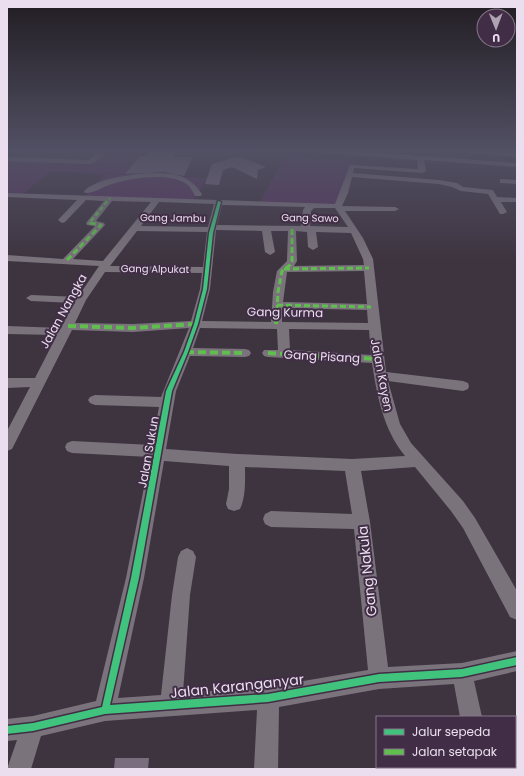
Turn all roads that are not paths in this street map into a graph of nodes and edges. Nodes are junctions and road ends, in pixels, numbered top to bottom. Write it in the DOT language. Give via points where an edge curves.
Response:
graph roads {
  1 [pos="96,187"];
  2 [pos="195,187"];
  3 [pos="345,187"];
  4 [pos="458,187"];
  5 [pos="26,189"];
  6 [pos="7,194"];
  7 [pos="86,194"];
  8 [pos="198,194"];
  9 [pos="235,195"];
  10 [pos="107,196"];
  11 [pos="184,197"];
  12 [pos="496,199"];
  13 [pos="157,200"];
  14 [pos="517,200"];
  15 [pos="219,202"];
  16 [pos="312,205"];
  17 [pos="338,207"];
  18 [pos="395,208"];
  19 [pos="503,212"];
  20 [pos="62,220"];
  21 [pos="134,228"];
  22 [pos="212,228"];
  23 [pos="266,229"];
  24 [pos="292,229"];
  25 [pos="308,229"];
  26 [pos="353,230"];
  27 [pos="313,247"];
  28 [pos="270,252"];
  29 [pos="7,258"];
  30 [pos="67,260"];
  31 [pos="104,266"];
  32 [pos="369,268"];
  33 [pos="284,269"];
  34 [pos="208,270"];
  35 [pos="31,298"];
  36 [pos="81,300"];
  37 [pos="277,305"];
  38 [pos="372,307"];
  39 [pos="196,324"];
  40 [pos="279,325"];
  41 [pos="373,327"];
  42 [pos="66,329"];
  43 [pos="7,330"];
  44 [pos="186,352"];
  45 [pos="245,353"];
  46 [pos="268,353"];
  47 [pos="284,354"];
  48 [pos="377,359"];
  49 [pos="380,376"];
  50 [pos="38,382"];
  51 [pos="7,383"];
  52 [pos="463,386"];
  53 [pos="95,400"];
  54 [pos="167,402"];
  55 [pos="8,441"];
  56 [pos="72,447"];
  57 [pos="159,452"];
  58 [pos="237,460"];
  59 [pos="418,461"];
  60 [pos="352,465"];
  61 [pos="234,504"];
  62 [pos="271,519"];
  63 [pos="362,522"];
  64 [pos="188,557"];
  65 [pos="517,610"];
  66 [pos="517,661"];
  67 [pos="462,673"];
  68 [pos="379,678"];
  69 [pos="268,698"];
  70 [pos="170,706"];
  71 [pos="105,710"];
  72 [pos="471,716"];
  73 [pos="33,727"];
  74 [pos="7,730"];
  75 [pos="19,769"];
  76 [pos="266,769"];
  1 -- 7 [label="street"];
  2 -- 8 [label="street"];
  3 -- 17 [label="street"];
  4 -- 12 [label="street" via="490,192"];
  5 -- 7 [label="street"];
  6 -- 7 [label="street"];
  7 -- 10 [label="street"];
  7 -- 20 [label="street"];
  8 -- 9 [label="street"];
  8 -- 11 [label="street"];
  10 -- 11 [label="street"];
  10 -- 13 [label="street"];
  10 -- 30 [label="street" via="90,223 101,225"];
  11 -- 13 [label="street"];
  11 -- 15 [label="street"];
  12 -- 14 [label="street"];
  12 -- 19 [label="street"];
  13 -- 21 [label="street, Jalan Nangka"];
  15 -- 16 [label="street"];
  15 -- 22 [label="street, Jalan Sukun"];
  16 -- 17 [label="street"];
  16 -- 25 [label="street" via="307,210"];
  17 -- 18 [label="street"];
  17 -- 26 [label="street, Jalan Kayen"];
  21 -- 22 [label="street, Gang Jambu"];
  21 -- 31 [label="street, Jalan Nangka"];
  22 -- 23 [label="street, Gang Sawo"];
  22 -- 34 [label="street, Jalan Sukun"];
  23 -- 24 [label="street, Gang Sawo"];
  23 -- 28 [label="street, Gang Sawo"];
  24 -- 25 [label="street, Gang Sawo"];
  24 -- 33 [label="street" via="292,261"];
  25 -- 26 [label="street, Gang Sawo"];
  25 -- 27 [label="street"];
  26 -- 32 [label="street, Jalan Kayen" via="363,246"];
  29 -- 30 [label="street, Gang Alpukat"];
  30 -- 31 [label="street, Gang Alpukat"];
  31 -- 34 [label="street, Gang Alpukat"];
  31 -- 36 [label="street, Jalan Nangka"];
  32 -- 33 [label="street"];
  32 -- 38 [label="street, Jalan Kayen"];
  33 -- 37 [label="street"];
  34 -- 39 [label="street, Jalan Sukun"];
  35 -- 36 [label="street"];
  36 -- 42 [label="street, Jalan Nangka"];
  37 -- 38 [label="street"];
  37 -- 40 [label="street"];
  38 -- 41 [label="street, Jalan Kayen"];
  39 -- 40 [label="street, Gang Kurma"];
  39 -- 42 [label="street, Gang Kurma"];
  39 -- 44 [label="street, Jalan Sukun"];
  40 -- 41 [label="street, Gang Kurma"];
  40 -- 47 [label="street"];
  41 -- 48 [label="street, Jalan Kayen"];
  42 -- 43 [label="street, Gang Kurma"];
  42 -- 50 [label="street, Jalan Nangka"];
  44 -- 45 [label="street"];
  44 -- 54 [label="street, Jalan Sukun" via="172,382"];
  46 -- 47 [label="street, Gang Pisang"];
  47 -- 48 [label="street, Gang Pisang"];
  48 -- 49 [label="street, Jalan Kayen"];
  49 -- 52 [label="street"];
  49 -- 59 [label="street, Jalan Kayen" via="393,425"];
  50 -- 51 [label="street"];
  50 -- 55 [label="street, Jalan Nangka"];
  53 -- 54 [label="street"];
  54 -- 57 [label="street, Jalan Sukun"];
  56 -- 57 [label="street"];
  57 -- 58 [label="street"];
  57 -- 71 [label="street, Jalan Sukun" via="135,578"];
  58 -- 60 [label="street"];
  58 -- 61 [label="street"];
  59 -- 60 [label="street"];
  59 -- 65 [label="street, Jalan Kayen" via="469,523"];
  60 -- 63 [label="street, Gang Nakula"];
  62 -- 63 [label="street"];
  63 -- 68 [label="street, Gang Nakula"];
  64 -- 70 [label="street" via="181,595"];
  66 -- 67 [label="street, Jalan Karanganyar"];
  67 -- 68 [label="street, Jalan Karanganyar"];
  67 -- 72 [label="street"];
  68 -- 69 [label="street, Jalan Karanganyar"];
  69 -- 70 [label="street, Jalan Karanganyar"];
  69 -- 76 [label="street"];
  70 -- 71 [label="street, Jalan Karanganyar"];
  71 -- 73 [label="street, Jalan Karanganyar"];
  73 -- 74 [label="street, Jalan Karanganyar"];
  73 -- 75 [label="street"];
}
